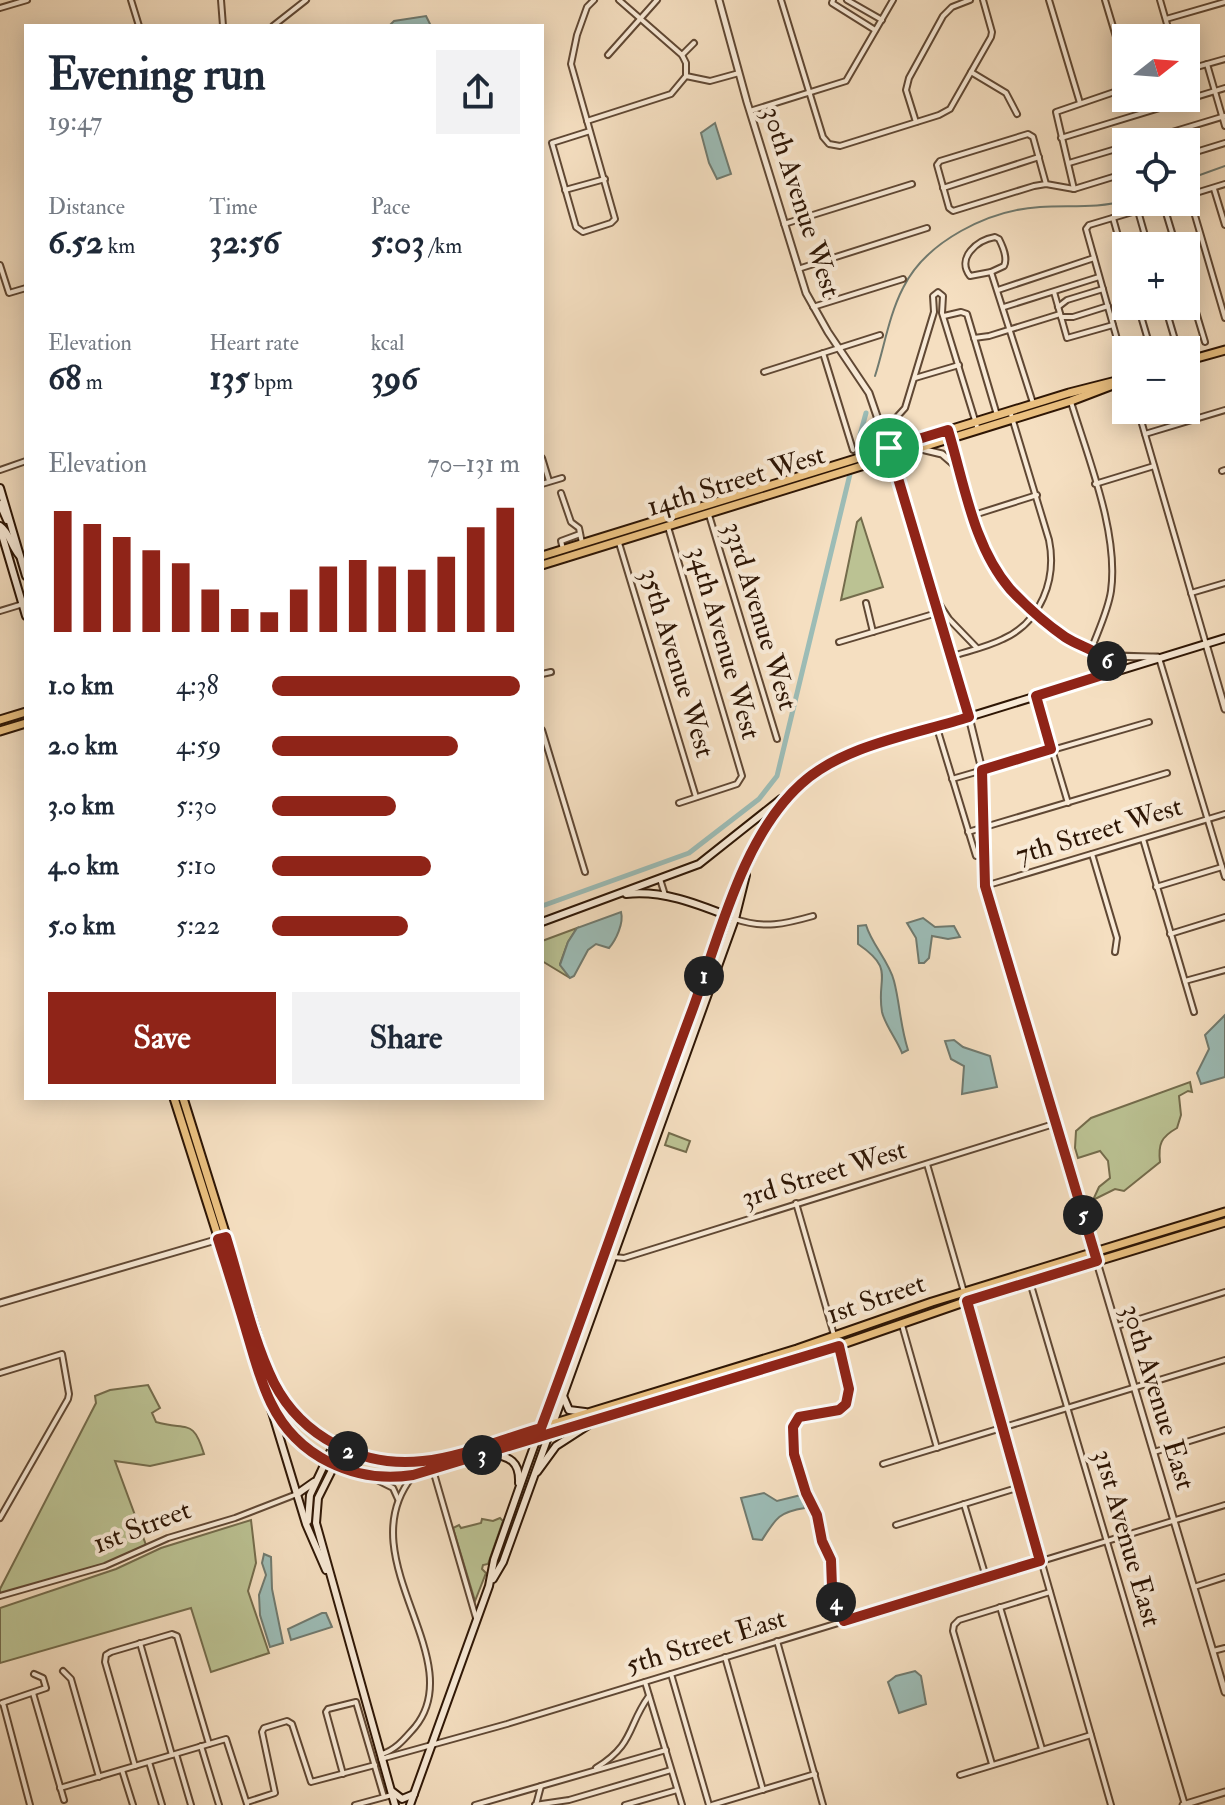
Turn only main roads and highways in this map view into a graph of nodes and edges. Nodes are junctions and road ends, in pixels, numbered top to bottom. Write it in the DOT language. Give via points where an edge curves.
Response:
graph roads {
  1 [pos="1225,350"];
  2 [pos="1200,357"];
  3 [pos="1112,380"];
  4 [pos="1070,397"];
  5 [pos="1012,415"];
  6 [pos="977,426"];
  7 [pos="949,434"];
  8 [pos="890,453"];
  9 [pos="0,488"];
  10 [pos="0,504"];
  11 [pos="667,522"];
  12 [pos="12,526"];
  13 [pos="0,527"];
  14 [pos="544,555"];
  15 [pos="21,557"];
  16 [pos="544,564"];
  17 [pos="24,568"];
  18 [pos="24,608"];
  19 [pos="1225,638"];
  20 [pos="24,713"];
  21 [pos="0,720"];
  22 [pos="24,724"];
  23 [pos="0,731"];
  24 [pos="798,786"];
  25 [pos="749,862"];
  26 [pos="613,897"];
  27 [pos="726,915"];
  28 [pos="735,919"];
  29 [pos="544,921"];
  30 [pos="179,1100"];
  31 [pos="1224,1216"];
  32 [pos="222,1238"];
  33 [pos="963,1292"];
  34 [pos="893,1316"];
  35 [pos="901,1323"];
  36 [pos="835,1337"];
  37 [pos="839,1346"];
  38 [pos="767,1368"];
  39 [pos="266,1392"];
  40 [pos="563,1395"];
  41 [pos="602,1413"];
  42 [pos="551,1425"];
  43 [pos="544,1431"];
  44 [pos="537,1438"];
  45 [pos="334,1444"];
  46 [pos="343,1448"];
  47 [pos="487,1454"];
  48 [pos="326,1461"];
  49 [pos="335,1466"];
  50 [pos="317,1480"];
  51 [pos="531,1482"];
  52 [pos="297,1494"];
  53 [pos="517,1494"];
  54 [pos="310,1532"];
  55 [pos="330,1579"];
  56 [pos="489,1586"];
  57 [pos="391,1792"];
  58 [pos="414,1794"];
  59 [pos="395,1805"];
  60 [pos="410,1805"];
  1 -- 2 [label="main road"];
  3 -- 4 [label="main road, 14th Street West"];
  4 -- 5 [label="main road, 14th Street West"];
  4 -- 5 [label="main road, 14th Street West" via="1033,403"];
  5 -- 6 [label="main road, 14th Street West"];
  5 -- 6 [label="main road, 14th Street West" via="997,415"];
  6 -- 7 [label="main road, 14th Street West"];
  7 -- 8 [label="main road, 14th Street West"];
  7 -- 8 [label="main road, 14th Street West" via="916,449"];
  8 -- 11 [label="main road, 14th Street West"];
  9 -- 12 [label="main road"];
  10 -- 12 [label="main road"];
  11 -- 14 [label="main road, 14th Street West" via="581,539"];
  11 -- 16 [label="main road, 14th Street West"];
  12 -- 15 [label="main road"];
  13 -- 15 [label="main road"];
  13 -- 18 [label="main road"];
  15 -- 17 [label="main road"];
  19 -- 24 [label="main road" via="843,757"];
  20 -- 21 [label="main road"];
  22 -- 23 [label="main road"];
  24 -- 25 [label="main road" via="770,819"];
  24 -- 26 [label="main road" via="710,857"];
  25 -- 27 [label="main road"];
  25 -- 28 [label="main road"];
  26 -- 27 [label="main road" via="665,895"];
  26 -- 29 [label="main road"];
  27 -- 28 [label="main road"];
  27 -- 43 [label="main road"];
  28 -- 40 [label="main road"];
  30 -- 32 [label="main road"];
  31 -- 33 [label="main road, 1st Street"];
  31 -- 35 [label="main road, 1st Street" via="1162,1241"];
  32 -- 39 [label="main road"];
  32 -- 45 [label="main road" via="276,1385 300,1418"];
  33 -- 34 [label="main road, 1st Street"];
  33 -- 35 [label="main road"];
  34 -- 36 [label="main road, 1st Street"];
  34 -- 37 [label="main road" via="841,1340"];
  35 -- 37 [label="main road, 1st Street"];
  36 -- 38 [label="main road"];
  36 -- 41 [label="main road, 1st Street"];
  37 -- 38 [label="main road, 1st Street"];
  38 -- 41 [label="main road, 1st Street"];
  39 -- 48 [label="main road" via="292,1434"];
  39 -- 52 [label="main road"];
  40 -- 41 [label="main road" via="573,1412"];
  40 -- 42 [label="main road"];
  41 -- 42 [label="main road, 1st Street"];
  41 -- 43 [label="main road, 1st Street"];
  41 -- 51 [label="main road" via="556,1446"];
  42 -- 43 [label="main road, 1st Street"];
  43 -- 44 [label="main road, 1st Street"];
  43 -- 46 [label="main road" via="431,1460 386,1461"];
  43 -- 51 [label="main road"];
  44 -- 47 [label="main road, 1st Street"];
  44 -- 53 [label="main road"];
  45 -- 46 [label="main road"];
  45 -- 48 [label="main road"];
  46 -- 49 [label="main road"];
  47 -- 49 [label="main road, 1st Street" via="391,1477"];
  47 -- 53 [label="main road" via="515,1463"];
  48 -- 49 [label="main road"];
  48 -- 50 [label="main road"];
  49 -- 55 [label="main road" via="315,1513"];
  50 -- 52 [label="main road"];
  50 -- 54 [label="main road" via="308,1503"];
  51 -- 56 [label="main road"];
  52 -- 54 [label="main road"];
  53 -- 56 [label="main road"];
  54 -- 55 [label="main road"];
  55 -- 57 [label="main road"];
  56 -- 58 [label="main road"];
  57 -- 58 [label="main road" via="402,1799"];
  57 -- 59 [label="main road"];
  58 -- 60 [label="main road"];
}
